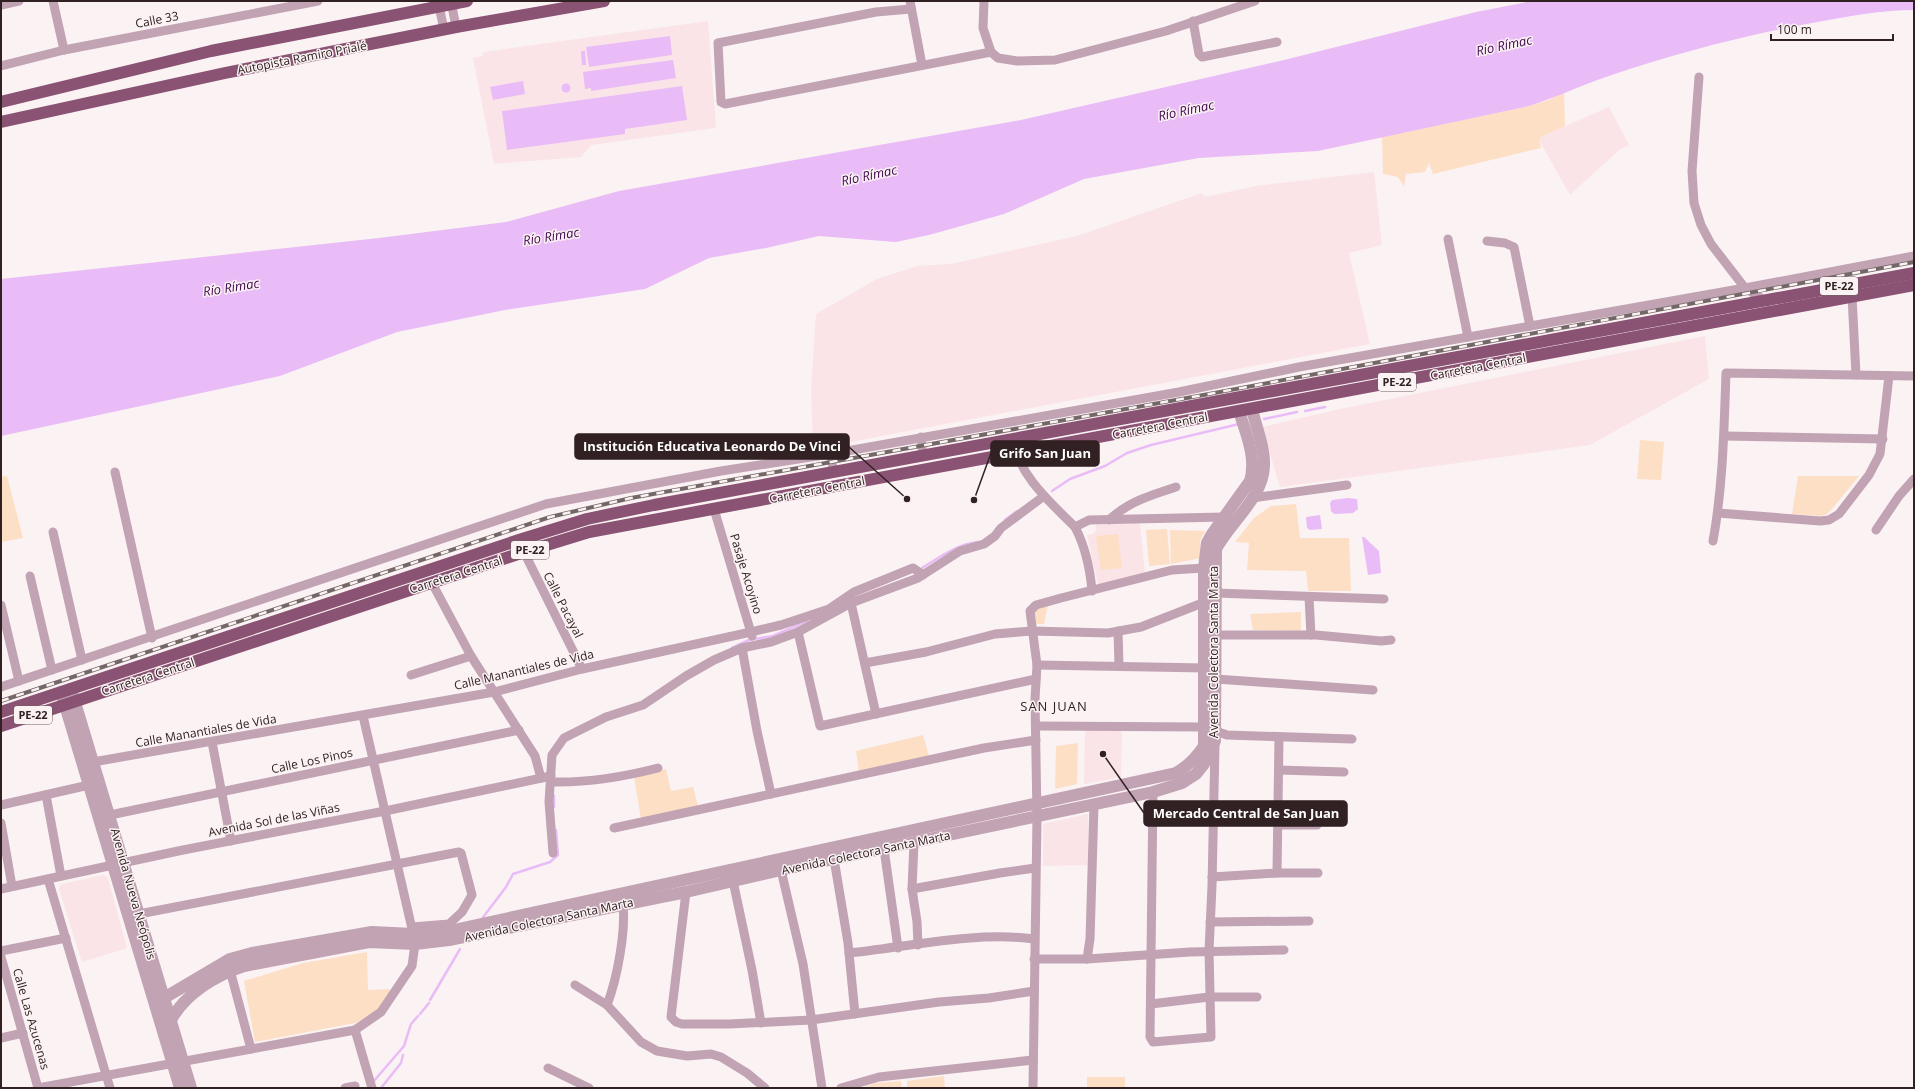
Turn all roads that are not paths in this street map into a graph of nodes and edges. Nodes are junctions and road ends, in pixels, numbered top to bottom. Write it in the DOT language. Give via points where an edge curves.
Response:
graph roads {
  1 [pos="19,1"];
  2 [pos="53,1"];
  3 [pos="318,1"];
  4 [pos="467,1"];
  5 [pos="604,1"];
  6 [pos="984,1"];
  7 [pos="1255,1"];
  8 [pos="451,2"];
  9 [pos="439,3"];
  10 [pos="1,5"];
  11 [pos="910,5"];
  12 [pos="1193,22"];
  13 [pos="456,27"];
  14 [pos="444,30"];
  15 [pos="1277,42"];
  16 [pos="64,50"];
  17 [pos="991,52"];
  18 [pos="922,65"];
  19 [pos="1,66"];
  20 [pos="1699,77"];
  21 [pos="1,102"];
  22 [pos="1,122"];
  23 [pos="1448,239"];
  24 [pos="1486,241"];
  25 [pos="1914,256"];
  26 [pos="1914,272"];
  27 [pos="1914,285"];
  28 [pos="1745,288"];
  29 [pos="1852,296"];
  30 [pos="1763,300"];
  31 [pos="1780,310"];
  32 [pos="1530,326"];
  33 [pos="1468,337"];
  34 [pos="1406,366"];
  35 [pos="1856,375"];
  36 [pos="1889,376"];
  37 [pos="1914,376"];
  38 [pos="1409,380"];
  39 [pos="1252,408"];
  40 [pos="1239,411"];
  41 [pos="1724,436"];
  42 [pos="921,437"];
  43 [pos="1013,439"];
  44 [pos="1883,439"];
  45 [pos="1015,453"];
  46 [pos="830,454"];
  47 [pos="923,456"];
  48 [pos="115,472"];
  49 [pos="834,472"];
  50 [pos="1914,479"];
  51 [pos="1348,485"];
  52 [pos="1176,487"];
  53 [pos="1044,496"];
  54 [pos="1252,498"];
  55 [pos="714,509"];
  56 [pos="1718,513"];
  57 [pos="1224,517"];
  58 [pos="1109,520"];
  59 [pos="1075,527"];
  60 [pos="1876,530"];
  61 [pos="53,532"];
  62 [pos="1713,541"];
  63 [pos="524,552"];
  64 [pos="1204,568"];
  65 [pos="923,574"];
  66 [pos="30,576"];
  67 [pos="432,583"];
  68 [pos="1092,591"];
  69 [pos="1215,593"];
  70 [pos="1309,597"];
  71 [pos="1384,599"];
  72 [pos="1205,602"];
  73 [pos="851,603"];
  74 [pos="1,605"];
  75 [pos="1032,631"];
  76 [pos="1118,631"];
  77 [pos="751,632"];
  78 [pos="798,632"];
  79 [pos="1216,635"];
  80 [pos="1311,635"];
  81 [pos="152,638"];
  82 [pos="1391,640"];
  83 [pos="755,645"];
  84 [pos="742,648"];
  85 [pos="471,656"];
  86 [pos="82,660"];
  87 [pos="865,663"];
  88 [pos="1037,666"];
  89 [pos="1119,666"];
  90 [pos="1205,668"];
  91 [pos="582,669"];
  92 [pos="52,670"];
  93 [pos="411,675"];
  94 [pos="1036,679"];
  95 [pos="1216,679"];
  96 [pos="18,681"];
  97 [pos="1,687"];
  98 [pos="1373,690"];
  99 [pos="66,691"];
  100 [pos="494,692"];
  101 [pos="70,703"];
  102 [pos="1,712"];
  103 [pos="876,714"];
  104 [pos="363,716"];
  105 [pos="1,726"];
  106 [pos="1036,726"];
  107 [pos="519,730"];
  108 [pos="1212,733"];
  109 [pos="1279,737"];
  110 [pos="1352,739"];
  111 [pos="1036,740"];
  112 [pos="212,742"];
  113 [pos="373,760"];
  114 [pos="93,762"];
  115 [pos="658,768"];
  116 [pos="1279,770"];
  117 [pos="1344,772"];
  118 [pos="541,778"];
  119 [pos="551,779"];
  120 [pos="89,785"];
  121 [pos="223,792"];
  122 [pos="1153,792"];
  123 [pos="771,794"];
  124 [pos="46,795"];
  125 [pos="1036,802"];
  126 [pos="1,805"];
  127 [pos="1094,805"];
  128 [pos="385,811"];
  129 [pos="110,815"];
  130 [pos="1037,816"];
  131 [pos="1,823"];
  132 [pos="1278,825"];
  133 [pos="1317,825"];
  134 [pos="614,828"];
  135 [pos="231,841"];
  136 [pos="914,843"];
  137 [pos="884,849"];
  138 [pos="553,854"];
  139 [pos="834,859"];
  140 [pos="119,865"];
  141 [pos="397,865"];
  142 [pos="1035,868"];
  143 [pos="781,870"];
  144 [pos="1277,873"];
  145 [pos="1318,873"];
  146 [pos="61,876"];
  147 [pos="1212,877"];
  148 [pos="48,879"];
  149 [pos="733,881"];
  150 [pos="12,886"];
  151 [pos="1,889"];
  152 [pos="912,889"];
  153 [pos="686,892"];
  154 [pos="623,904"];
  155 [pos="139,914"];
  156 [pos="1308,921"];
  157 [pos="1210,922"];
  158 [pos="413,935"];
  159 [pos="66,938"];
  160 [pos="1034,939"];
  161 [pos="918,945"];
  162 [pos="898,948"];
  163 [pos="1284,950"];
  164 [pos="1,951"];
  165 [pos="1209,951"];
  166 [pos="849,954"];
  167 [pos="1150,956"];
  168 [pos="1,957"];
  169 [pos="1034,959"];
  170 [pos="1087,959"];
  171 [pos="230,970"];
  172 [pos="575,985"];
  173 [pos="1034,991"];
  174 [pos="1209,997"];
  175 [pos="1257,997"];
  176 [pos="164,998"];
  177 [pos="1151,1004"];
  178 [pos="607,1005"];
  179 [pos="855,1014"];
  180 [pos="171,1020"];
  181 [pos="811,1020"];
  182 [pos="761,1023"];
  183 [pos="355,1030"];
  184 [pos="23,1033"];
  185 [pos="1,1038"];
  186 [pos="251,1049"];
  187 [pos="1033,1060"];
  188 [pos="178,1062"];
  189 [pos="548,1068"];
  190 [pos="106,1075"];
  191 [pos="355,1086"];
  192 [pos="38,1088"];
  193 [pos="110,1088"];
  194 [pos="180,1088"];
  195 [pos="191,1088"];
  196 [pos="345,1088"];
  197 [pos="372,1088"];
  198 [pos="589,1088"];
  199 [pos="765,1088"];
  200 [pos="822,1088"];
  201 [pos="841,1088"];
  202 [pos="1033,1088"];
  1 -- 10 [label="street"];
  2 -- 16 [label="street"];
  3 -- 16 [label="street, Calle 33"];
  4 -- 8 [label="highway, Autopista Ramiro Prialé"];
  5 -- 13 [label="highway, Autopista Ramiro Prialé"];
  6 -- 17 [label="street" via="983,28"];
  7 -- 12 [label="street"];
  8 -- 9 [label="highway, Autopista Ramiro Prialé"];
  8 -- 13 [label="street"];
  9 -- 14 [label="street"];
  9 -- 21 [label="highway, Autopista Ramiro Prialé" via="210,51"];
  11 -- 18 [label="street"];
  11 -- 18 [label="street" via="718,42 721,102 725,104"];
  12 -- 15 [label="street" via="1199,54 1202,57"];
  12 -- 17 [label="street" via="1055,60 1016,61 998,58"];
  13 -- 14 [label="highway, Autopista Ramiro Prialé"];
  14 -- 22 [label="highway, Autopista Ramiro Prialé" via="225,73"];
  16 -- 19 [label="street, Calle 33"];
  17 -- 18 [label="street"];
  20 -- 28 [label="street" via="1692,171 1694,203 1711,244"];
  23 -- 33 [label="street"];
  24 -- 32 [label="street" via="1505,243 1514,247"];
  25 -- 28 [label="street"];
  26 -- 30 [label="highway, Carretera Central / PE-22"];
  27 -- 29 [label="highway, Carretera Central / PE-22"];
  28 -- 30 [label="street"];
  28 -- 32 [label="street"];
  29 -- 31 [label="highway, Carretera Central / PE-22"];
  29 -- 35 [label="street"];
  30 -- 31 [label="street"];
  30 -- 34 [label="highway, Carretera Central / PE-22"];
  31 -- 38 [label="highway, Carretera Central / PE-22"];
  32 -- 33 [label="street"];
  33 -- 42 [label="street" via="1299,367 1179,392"];
  34 -- 38 [label="highway"];
  34 -- 43 [label="highway, Carretera Central / PE-22"];
  35 -- 36 [label="street"];
  35 -- 41 [label="street" via="1726,373"];
  36 -- 37 [label="street"];
  36 -- 44 [label="street"];
  38 -- 39 [label="highway, Carretera Central / PE-22"];
  39 -- 40 [label="highway, Carretera Central / PE-22"];
  39 -- 54 [label="street, Avenida Colectora Santa Marta" via="1264,466 1262,482"];
  40 -- 45 [label="highway, Carretera Central / PE-22"];
  40 -- 57 [label="street, Avenida Colectora Santa Marta" via="1252,457 1253,471 1250,481"];
  41 -- 44 [label="street"];
  41 -- 56 [label="street"];
  42 -- 46 [label="street"];
  42 -- 47 [label="street"];
  43 -- 45 [label="street"];
  43 -- 47 [label="highway, Carretera Central / PE-22"];
  44 -- 56 [label="street" via="1880,454 1869,475 1839,514 1829,520 1820,522"];
  45 -- 53 [label="street"];
  45 -- 55 [label="highway, Carretera Central / PE-22"];
  46 -- 49 [label="street"];
  46 -- 81 [label="street" via="721,471 546,504"];
  47 -- 49 [label="highway, Carretera Central / PE-22"];
  48 -- 81 [label="street"];
  49 -- 99 [label="highway, Carretera Central / PE-22" via="587,519"];
  50 -- 60 [label="street" via="1898,496"];
  51 -- 54 [label="street"];
  52 -- 58 [label="street" via="1130,503"];
  53 -- 59 [label="street"];
  53 -- 65 [label="street" via="984,544 960,551"];
  54 -- 69 [label="street, Avenida Colectora Santa Marta" via="1216,549"];
  55 -- 63 [label="highway, Carretera Central / PE-22" via="589,532"];
  55 -- 77 [label="street, Pasaje Acoyino"];
  56 -- 62 [label="street"];
  57 -- 58 [label="street"];
  57 -- 64 [label="street, Avenida Colectora Santa Marta" via="1207,543"];
  58 -- 59 [label="street" via="1089,520"];
  59 -- 68 [label="street" via="1082,539 1089,565"];
  61 -- 86 [label="street"];
  63 -- 67 [label="highway, Carretera Central / PE-22"];
  63 -- 91 [label="street, Calle Pacayal"];
  64 -- 68 [label="street" via="1172,570"];
  64 -- 72 [label="street, Avenida Colectora Santa Marta"];
  65 -- 73 [label="street"];
  65 -- 77 [label="street, Calle Manantiales de Vida" via="913,568 854,592 829,608 781,625"];
  66 -- 92 [label="street"];
  67 -- 85 [label="street"];
  67 -- 101 [label="highway, Carretera Central / PE-22"];
  68 -- 75 [label="street" via="1036,605 1030,611"];
  69 -- 70 [label="street"];
  69 -- 79 [label="street, Avenida Colectora Santa Marta"];
  70 -- 71 [label="street"];
  70 -- 80 [label="street"];
  72 -- 76 [label="street" via="1141,627"];
  72 -- 90 [label="street, Avenida Colectora Santa Marta"];
  73 -- 78 [label="street"];
  73 -- 87 [label="street"];
  74 -- 96 [label="street"];
  75 -- 76 [label="street"];
  75 -- 87 [label="street" via="995,634 926,652"];
  75 -- 88 [label="street"];
  76 -- 89 [label="street"];
  77 -- 83 [label="street, Pasaje Acoyino"];
  77 -- 91 [label="street, Calle Manantiales de Vida"];
  78 -- 83 [label="street"];
  78 -- 103 [label="street" via="820,726"];
  79 -- 80 [label="street"];
  79 -- 95 [label="street, Avenida Colectora Santa Marta"];
  80 -- 82 [label="street"];
  81 -- 86 [label="street"];
  83 -- 84 [label="street"];
  84 -- 119 [label="street" via="686,676 643,705 606,717 564,738 552,755"];
  84 -- 123 [label="street"];
  85 -- 93 [label="street"];
  85 -- 100 [label="street"];
  86 -- 92 [label="street"];
  87 -- 103 [label="street"];
  88 -- 89 [label="street"];
  88 -- 94 [label="street"];
  89 -- 90 [label="street"];
  90 -- 108 [label="street, Avenida Colectora Santa Marta"];
  91 -- 100 [label="street, Calle Manantiales de Vida"];
  92 -- 96 [label="street"];
  94 -- 103 [label="street"];
  94 -- 106 [label="street"];
  95 -- 98 [label="street"];
  95 -- 108 [label="street, Avenida Colectora Santa Marta"];
  96 -- 97 [label="street"];
  99 -- 101 [label="street"];
  99 -- 102 [label="highway, Carretera Central / PE-22"];
  100 -- 104 [label="street, Calle Manantiales de Vida"];
  100 -- 107 [label="street"];
  101 -- 105 [label="highway, Carretera Central / PE-22"];
  101 -- 114 [label="street, Avenida Nueva Neópolis"];
  101 -- 120 [label="street, Avenida Nueva Neópolis"];
  104 -- 112 [label="street, Calle Manantiales de Vida"];
  104 -- 113 [label="street"];
  106 -- 108 [label="street"];
  106 -- 111 [label="street"];
  107 -- 113 [label="street, Calle Los Pinos"];
  107 -- 118 [label="street" via="536,756"];
  108 -- 109 [label="street"];
  108 -- 122 [label="street, Avenida Colectora Santa Marta" via="1204,764 1196,774 1182,783"];
  108 -- 125 [label="street, Avenida Colectora Santa Marta" via="1198,755 1187,767 1176,773"];
  108 -- 147 [label="street"];
  109 -- 110 [label="street"];
  109 -- 116 [label="street"];
  111 -- 123 [label="street" via="984,748"];
  111 -- 125 [label="street"];
  112 -- 114 [label="street, Calle Manantiales de Vida"];
  112 -- 121 [label="street"];
  113 -- 121 [label="street, Calle Los Pinos"];
  113 -- 128 [label="street"];
  114 -- 129 [label="street, Avenida Nueva Neópolis"];
  115 -- 119 [label="street, Avenida Sol de las Viñas" via="602,780"];
  116 -- 117 [label="street"];
  116 -- 132 [label="street"];
  118 -- 119 [label="street, Avenida Sol de las Viñas"];
  118 -- 128 [label="street, Avenida Sol de las Viñas"];
  119 -- 138 [label="street" via="549,802"];
  120 -- 124 [label="street"];
  120 -- 140 [label="street, Avenida Nueva Neópolis"];
  121 -- 129 [label="street, Calle Los Pinos"];
  121 -- 135 [label="street"];
  122 -- 127 [label="street, Avenida Colectora Santa Marta"];
  122 -- 167 [label="street"];
  123 -- 134 [label="street"];
  124 -- 126 [label="street"];
  124 -- 146 [label="street"];
  125 -- 130 [label="street"];
  125 -- 158 [label="street, Avenida Colectora Santa Marta" via="495,922 440,933"];
  127 -- 130 [label="street, Avenida Colectora Santa Marta"];
  127 -- 170 [label="street" via="1090,939"];
  128 -- 135 [label="street, Avenida Sol de las Viñas"];
  128 -- 141 [label="street"];
  129 -- 140 [label="street, Avenida Nueva Neópolis"];
  130 -- 136 [label="street, Avenida Colectora Santa Marta"];
  130 -- 142 [label="street"];
  131 -- 150 [label="street"];
  132 -- 133 [label="street"];
  132 -- 144 [label="street"];
  135 -- 140 [label="street, Avenida Sol de las Viñas"];
  136 -- 137 [label="street, Avenida Colectora Santa Marta"];
  136 -- 152 [label="street"];
  137 -- 139 [label="street, Avenida Colectora Santa Marta"];
  137 -- 162 [label="street"];
  139 -- 143 [label="street, Avenida Colectora Santa Marta"];
  139 -- 166 [label="street"];
  140 -- 146 [label="street, Avenida Sol de las Viñas"];
  140 -- 155 [label="street, Avenida Nueva Neópolis"];
  140 -- 188 [label="street, Avenida Nueva Neópolis"];
  141 -- 155 [label="street"];
  141 -- 158 [label="street"];
  141 -- 158 [label="street" via="458,852 463,855 472,895 462,912 449,924"];
  142 -- 152 [label="street"];
  142 -- 160 [label="street"];
  143 -- 149 [label="street, Avenida Colectora Santa Marta"];
  143 -- 181 [label="street" via="803,964"];
  144 -- 145 [label="street"];
  144 -- 147 [label="street"];
  146 -- 148 [label="street, Avenida Sol de las Viñas"];
  147 -- 157 [label="street"];
  148 -- 150 [label="street, Avenida Sol de las Viñas"];
  148 -- 159 [label="street"];
  149 -- 153 [label="street, Avenida Colectora Santa Marta"];
  149 -- 182 [label="street"];
  150 -- 151 [label="street, Avenida Sol de las Viñas"];
  152 -- 161 [label="street"];
  153 -- 154 [label="street, Avenida Colectora Santa Marta"];
  153 -- 182 [label="street" via="671,1017 682,1024"];
  154 -- 158 [label="street, Avenida Colectora Santa Marta" via="449,940"];
  154 -- 178 [label="street" via="624,917 614,986"];
  155 -- 176 [label="street, Avenida Nueva Neópolis"];
  156 -- 157 [label="street"];
  157 -- 165 [label="street"];
  158 -- 171 [label="street, Avenida Colectora Santa Marta" via="355,944"];
  158 -- 176 [label="street, Avenida Colectora Santa Marta" via="372,932 252,953 230,959"];
  158 -- 183 [label="street" via="412,966 381,1012"];
  159 -- 164 [label="street"];
  159 -- 190 [label="street"];
  160 -- 161 [label="street" via="1012,936"];
  160 -- 169 [label="street"];
  161 -- 162 [label="street"];
  162 -- 166 [label="street"];
  163 -- 165 [label="street"];
  165 -- 167 [label="street"];
  165 -- 174 [label="street"];
  166 -- 179 [label="street"];
  167 -- 170 [label="street"];
  167 -- 177 [label="street"];
  168 -- 184 [label="street, Calle Las Azucenas"];
  169 -- 170 [label="street"];
  169 -- 173 [label="street"];
  171 -- 180 [label="street, Avenida Colectora Santa Marta" via="210,981 186,1001 177,1009"];
  171 -- 186 [label="street"];
  172 -- 178 [label="street"];
  173 -- 179 [label="street"];
  173 -- 187 [label="street"];
  174 -- 175 [label="street"];
  174 -- 177 [label="street"];
  174 -- 177 [label="street" via="1211,1037 1190,1040 1153,1042 1150,1037"];
  176 -- 180 [label="street, Avenida Nueva Neópolis"];
  178 -- 199 [label="street" via="641,1042 657,1051 687,1056 711,1054 721,1057"];
  179 -- 181 [label="street"];
  180 -- 188 [label="street, Avenida Nueva Neópolis"];
  181 -- 182 [label="street"];
  181 -- 200 [label="street"];
  183 -- 186 [label="street"];
  183 -- 197 [label="street"];
  184 -- 185 [label="street"];
  184 -- 192 [label="street, Calle Las Azucenas"];
  186 -- 188 [label="street"];
  187 -- 201 [label="street" via="879,1077"];
  187 -- 202 [label="street"];
  188 -- 190 [label="street"];
  188 -- 194 [label="street, Avenida Nueva Neópolis"];
  188 -- 195 [label="street, Avenida Nueva Neópolis"];
  189 -- 198 [label="street"];
  190 -- 192 [label="street"];
  190 -- 193 [label="street"];
  191 -- 196 [label="street"];
}
